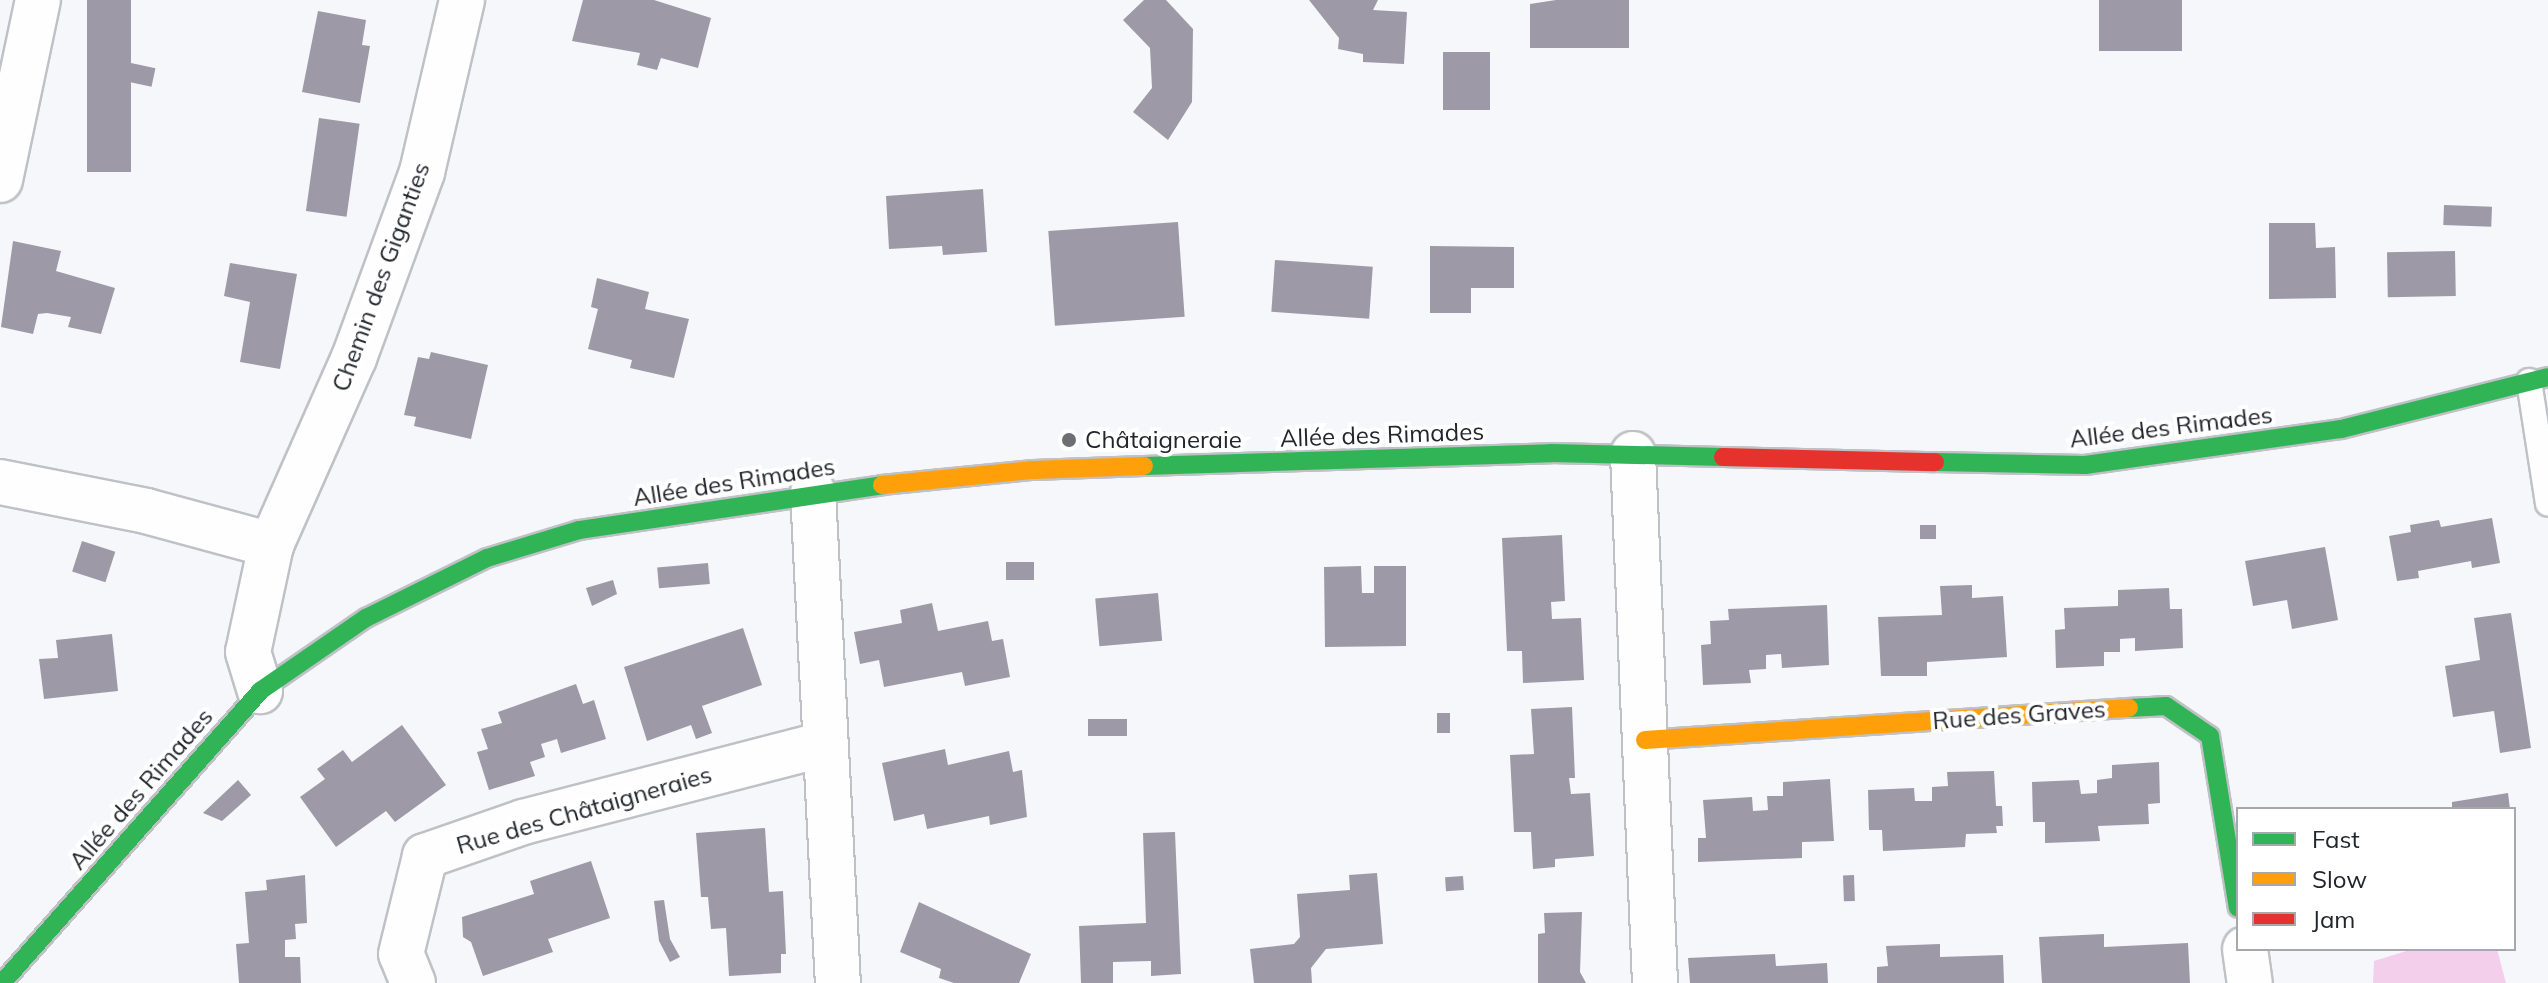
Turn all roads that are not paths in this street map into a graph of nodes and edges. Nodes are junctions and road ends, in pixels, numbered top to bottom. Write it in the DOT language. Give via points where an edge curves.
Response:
graph roads {
  1 [pos="38,0"];
  2 [pos="462,0"];
  3 [pos="0,180"];
  4 [pos="2539,379"];
  5 [pos="1633,454"];
  6 [pos="0,482"];
  7 [pos="813,492"];
  8 [pos="2548,504"];
  9 [pos="271,545"];
  10 [pos="260,691"];
  11 [pos="1645,740"];
  12 [pos="825,744"];
  13 [pos="2236,896"];
  14 [pos="2245,951"];
  15 [pos="2,983"];
  16 [pos="413,983"];
  17 [pos="838,983"];
  18 [pos="1655,983"];
  19 [pos="2250,983"];
  1 -- 3 [label="street"];
  2 -- 9 [label="street, Chemin des Giganties" via="422,172 354,358"];
  4 -- 5 [label="main road, Allée des Rimades" via="2341,429 2085,465"];
  4 -- 8 [label="lane"];
  5 -- 7 [label="main road, Allée des Rimades" via="1033,470"];
  5 -- 11 [label="street"];
  6 -- 9 [label="street" via="146,511"];
  7 -- 10 [label="main road, Allée des Rimades" via="579,530 487,558 366,618"];
  7 -- 12 [label="street"];
  9 -- 10 [label="street, Chemin des Giganties" via="248,652"];
  10 -- 15 [label="main road, Allée des Rimades"];
  11 -- 13 [label="main road, Rue des Graves" via="2166,706 2210,736"];
  11 -- 18 [label="street"];
  12 -- 16 [label="street, Rue des Châtaigneraies" via="523,822 425,856 401,954"];
  12 -- 17 [label="street"];
  14 -- 19 [label="street"];
}
